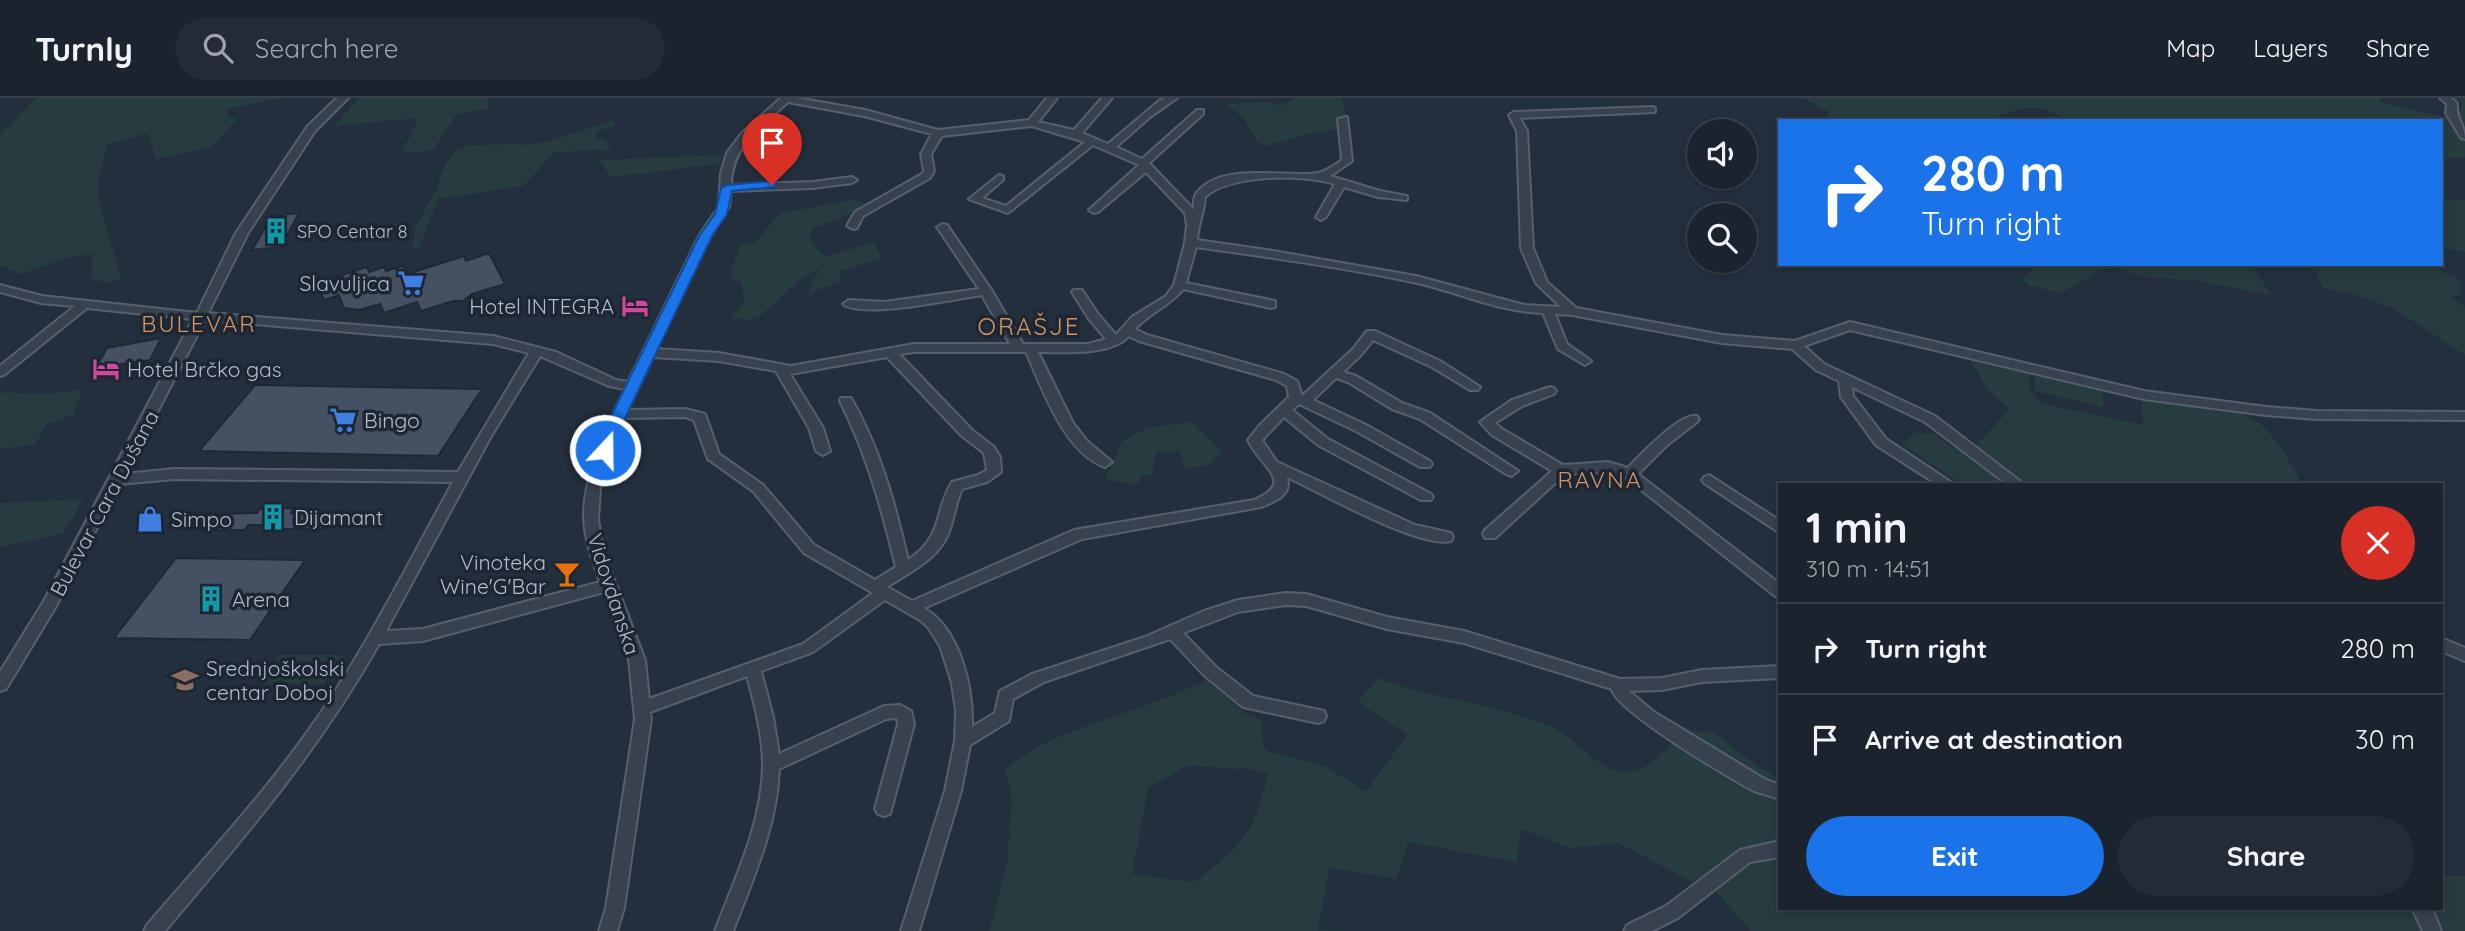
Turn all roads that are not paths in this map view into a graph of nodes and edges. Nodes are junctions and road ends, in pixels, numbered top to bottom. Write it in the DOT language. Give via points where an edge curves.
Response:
graph roads {
  1 [pos="343,98"];
  2 [pos="787,98"];
  3 [pos="1052,98"];
  4 [pos="1107,98"];
  5 [pos="1172,98"];
  6 [pos="2449,99"];
  7 [pos="1652,110"];
  8 [pos="1200,112"];
  9 [pos="1343,119"];
  10 [pos="1032,123"];
  11 [pos="938,133"];
  12 [pos="1076,134"];
  13 [pos="2465,136"];
  14 [pos="1093,140"];
  15 [pos="1110,147"];
  16 [pos="1145,165"];
  17 [pos="1320,176"];
  18 [pos="999,178"];
  19 [pos="852,180"];
  20 [pos="1341,183"];
  21 [pos="727,188"];
  22 [pos="1403,198"];
  23 [pos="1094,210"];
  24 [pos="1321,218"];
  25 [pos="1193,225"];
  26 [pos="853,226"];
  27 [pos="943,227"];
  28 [pos="1191,243"];
  29 [pos="1180,285"];
  30 [pos="0,288"];
  31 [pos="986,290"];
  32 [pos="1079,292"];
  33 [pos="86,303"];
  34 [pos="849,304"];
  35 [pos="1271,304"];
  36 [pos="1548,311"];
  37 [pos="1572,311"];
  38 [pos="201,317"];
  39 [pos="1129,331"];
  40 [pos="1115,341"];
  41 [pos="1795,345"];
  42 [pos="1024,347"];
  43 [pos="537,350"];
  44 [pos="890,352"];
  45 [pos="651,353"];
  46 [pos="1585,361"];
  47 [pos="781,369"];
  48 [pos="0,372"];
  49 [pos="1334,373"];
  50 [pos="1844,380"];
  51 [pos="633,387"];
  52 [pos="1475,387"];
  53 [pos="1549,391"];
  54 [pos="1300,399"];
  55 [pos="846,401"];
  56 [pos="1285,411"];
  57 [pos="619,414"];
  58 [pos="2465,416"];
  59 [pos="1692,419"];
  60 [pos="823,451"];
  61 [pos="1105,462"];
  62 [pos="1425,464"];
  63 [pos="1275,466"];
  64 [pos="1561,470"];
  65 [pos="1511,471"];
  66 [pos="1630,474"];
  67 [pos="461,477"];
  68 [pos="116,480"];
  69 [pos="1709,480"];
  70 [pos="1937,482"];
  71 [pos="2015,483"];
  72 [pos="1426,497"];
  73 [pos="1778,527"];
  74 [pos="1490,534"];
  75 [pos="1446,537"];
  76 [pos="903,568"];
  77 [pos="608,584"];
  78 [pos="1778,590"];
  79 [pos="879,591"];
  80 [pos="911,608"];
  81 [pos="1173,632"];
  82 [pos="375,638"];
  83 [pos="2443,645"];
  84 [pos="2465,654"];
  85 [pos="753,670"];
  86 [pos="1778,672"];
  87 [pos="0,685"];
  88 [pos="1620,685"];
  89 [pos="642,708"];
  90 [pos="1318,716"];
  91 [pos="963,741"];
  92 [pos="771,765"];
  93 [pos="1778,791"];
  94 [pos="884,809"];
  95 [pos="1778,849"];
  96 [pos="2422,910"];
  97 [pos="153,931"];
  98 [pos="608,931"];
  99 [pos="724,931"];
  100 [pos="910,931"];
  101 [pos="1633,931"];
  102 [pos="2432,931"];
  1 -- 38 [label="street, Bulevar Cara Dušana" via="290,157 242,233"];
  2 -- 11 [label="street"];
  2 -- 21 [label="street, Vidovdanska" via="732,153"];
  3 -- 10 [label="street"];
  4 -- 12 [label="street"];
  5 -- 15 [label="street" via="1149,110"];
  6 -- 13 [label="street" via="2451,113"];
  7 -- 37 [label="street" via="1514,115 1522,131 1527,248 1542,283"];
  8 -- 16 [label="street"];
  9 -- 17 [label="street" via="1347,161"];
  10 -- 11 [label="street"];
  10 -- 12 [label="street"];
  11 -- 26 [label="street" via="926,154 926,176 859,214"];
  12 -- 14 [label="street"];
  14 -- 15 [label="street"];
  14 -- 18 [label="street" via="1008,209 974,199"];
  15 -- 16 [label="street"];
  16 -- 23 [label="street"];
  16 -- 25 [label="street" via="1190,212"];
  17 -- 20 [label="street"];
  17 -- 25 [label="street" via="1215,183 1200,196"];
  19 -- 21 [label="street"];
  20 -- 22 [label="street"];
  20 -- 24 [label="street"];
  21 -- 45 [label="street, Vidovdanska" via="721,214 705,236"];
  25 -- 28 [label="street"];
  27 -- 31 [label="street"];
  28 -- 29 [label="street"];
  28 -- 36 [label="street" via="1416,279 1523,309"];
  29 -- 35 [label="street"];
  29 -- 39 [label="street"];
  30 -- 33 [label="street" via="41,299"];
  31 -- 34 [label="street" via="884,306"];
  31 -- 42 [label="street"];
  32 -- 40 [label="street"];
  33 -- 38 [label="street"];
  33 -- 48 [label="street"];
  36 -- 37 [label="street"];
  36 -- 46 [label="street" via="1562,346"];
  37 -- 41 [label="street" via="1722,339"];
  38 -- 43 [label="street" via="462,335"];
  38 -- 68 [label="street, Bulevar Cara Dušana"];
  39 -- 40 [label="street"];
  39 -- 54 [label="street" via="1290,381"];
  40 -- 42 [label="street" via="1088,348"];
  41 -- 50 [label="street"];
  41 -- 58 [label="street" via="1850,326 2144,395 2316,415"];
  42 -- 44 [label="street"];
  42 -- 61 [label="street" via="1067,425"];
  43 -- 51 [label="street"];
  43 -- 67 [label="street"];
  44 -- 47 [label="street" via="812,368"];
  44 -- 76 [label="street" via="989,450 995,466 990,476 955,488 935,545"];
  45 -- 47 [label="street" via="732,358"];
  45 -- 51 [label="street, Vidovdanska"];
  47 -- 60 [label="street" via="816,428"];
  49 -- 52 [label="street" via="1371,334"];
  49 -- 54 [label="street"];
  49 -- 65 [label="street" via="1425,416"];
  50 -- 70 [label="street" via="1847,397 1881,442"];
  50 -- 71 [label="street" via="1930,419"];
  51 -- 57 [label="street, Vidovdanska"];
  53 -- 64 [label="street" via="1517,403 1487,422"];
  54 -- 56 [label="street"];
  54 -- 62 [label="street"];
  55 -- 76 [label="street" via="868,442"];
  56 -- 63 [label="street" via="1255,440"];
  56 -- 72 [label="street" via="1332,448"];
  57 -- 77 [label="street, Vidovdanska" via="592,495 596,551"];
  57 -- 79 [label="street" via="700,417 713,456 758,488 809,549"];
  59 -- 66 [label="street"];
  63 -- 75 [label="street" via="1410,529"];
  63 -- 80 [label="street" via="1280,488 1264,502 1079,534"];
  64 -- 66 [label="street" via="1608,467"];
  64 -- 74 [label="street"];
  66 -- 78 [label="street"];
  67 -- 68 [label="street" via="174,474"];
  67 -- 82 [label="street"];
  68 -- 87 [label="street, Bulevar Cara Dušana" via="51,604"];
  69 -- 73 [label="street"];
  76 -- 79 [label="street"];
  77 -- 82 [label="street" via="430,633"];
  77 -- 89 [label="street, Vidovdanska" via="637,660"];
  79 -- 80 [label="street"];
  79 -- 85 [label="street" via="821,641"];
  80 -- 91 [label="street" via="933,623 947,644 960,683"];
  81 -- 88 [label="street" via="1238,606 1306,600 1387,623 1464,637"];
  81 -- 90 [label="street" via="1210,671 1249,702"];
  81 -- 91 [label="street" via="1038,678 1006,696 1003,716"];
  82 -- 97 [label="street" via="300,755"];
  83 -- 84 [label="street"];
  85 -- 89 [label="street"];
  85 -- 92 [label="street"];
  86 -- 88 [label="street"];
  88 -- 93 [label="street" via="1619,692 1659,724 1761,786"];
  89 -- 98 [label="street, Vidovdanska" via="638,764"];
  91 -- 100 [label="street" via="953,791"];
  92 -- 94 [label="street" via="884,713 900,711 906,724"];
  92 -- 99 [label="street" via="757,841"];
  95 -- 101 [label="street" via="1746,855 1672,912"];
  96 -- 102 [label="street"];
}
